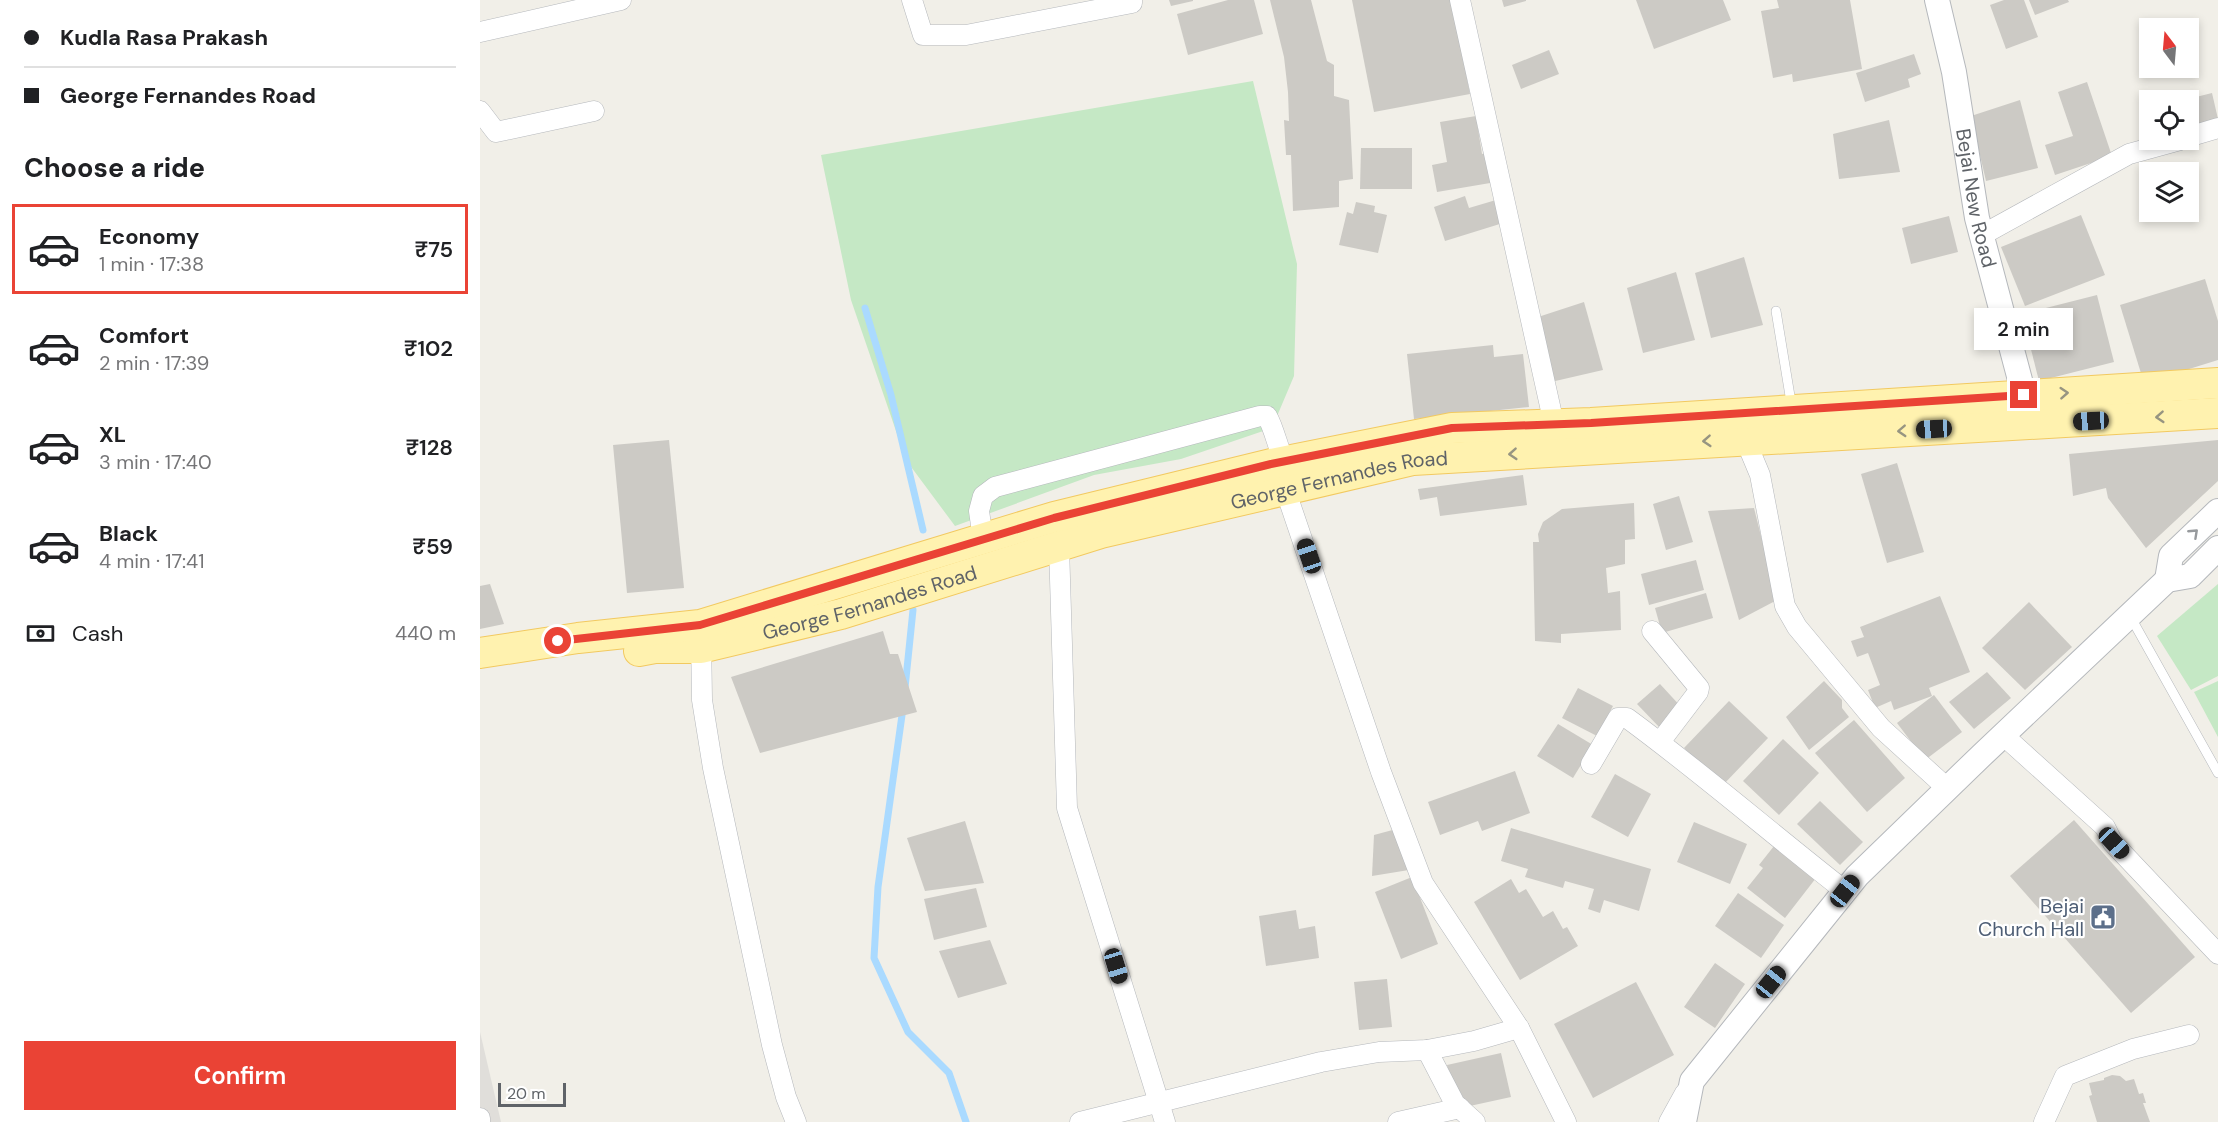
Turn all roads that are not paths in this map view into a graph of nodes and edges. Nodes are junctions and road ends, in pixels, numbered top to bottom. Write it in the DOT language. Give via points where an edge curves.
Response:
graph roads {
  1 [pos="621,0"];
  2 [pos="912,0"];
  3 [pos="1132,0"];
  4 [pos="1460,0"];
  5 [pos="1937,0"];
  6 [pos="480,32"];
  7 [pos="480,111"];
  8 [pos="594,111"];
  9 [pos="2218,128"];
  10 [pos="2199,134"];
  11 [pos="2144,150"];
  12 [pos="1982,235"];
  13 [pos="1776,310"];
  14 [pos="2218,383"];
  15 [pos="2024,395"];
  16 [pos="1792,410"];
  17 [pos="2218,413"];
  18 [pos="1554,424"];
  19 [pos="2028,424"];
  20 [pos="1745,439"];
  21 [pos="1284,475"];
  22 [pos="2218,511"];
  23 [pos="983,539"];
  24 [pos="1059,546"];
  25 [pos="2218,548"];
  26 [pos="2167,580"];
  27 [pos="2130,616"];
  28 [pos="1652,631"];
  29 [pos="701,636"];
  30 [pos="480,653"];
  31 [pos="480,673"];
  32 [pos="2003,735"];
  33 [pos="1660,742"];
  34 [pos="1591,764"];
  35 [pos="2218,773"];
  36 [pos="1948,789"];
  37 [pos="1845,891"];
  38 [pos="2218,954"];
  39 [pos="1519,1028"];
  40 [pos="2189,1035"];
  41 [pos="1427,1050"];
  42 [pos="1692,1081"];
  43 [pos="1158,1102"];
  44 [pos="1460,1108"];
  45 [pos="796,1122"];
  46 [pos="1080,1122"];
  47 [pos="1165,1122"];
  48 [pos="1398,1122"];
  49 [pos="1475,1122"];
  50 [pos="1566,1122"];
  51 [pos="1669,1122"];
  52 [pos="1684,1122"];
  53 [pos="2044,1122"];
  1 -- 6 [label="street"];
  2 -- 3 [label="street" via="923,35 966,35"];
  4 -- 18 [label="street"];
  5 -- 12 [label="street, Bejai New Road" via="1954,72"];
  7 -- 8 [label="street" via="496,132"];
  9 -- 10 [label="street"];
  11 -- 12 [label="street" via="2129,154"];
  12 -- 15 [label="street, Bejai New Road"];
  13 -- 16 [label="lane"];
  15 -- 14 [label="main road, George Fernandes Road, one-way"];
  15 -- 16 [label="main road, George Fernandes Road"];
  15 -- 19 [label="street, Bejai New Road"];
  16 -- 18 [label="main road, George Fernandes Road"];
  17 -- 19 [label="main road, George Fernandes Road, one-way"];
  18 -- 21 [label="main road, George Fernandes Road" via="1452,428"];
  19 -- 20 [label="main road, George Fernandes Road, one-way"];
  20 -- 21 [label="main road, George Fernandes Road, one-way" via="1413,460"];
  20 -- 36 [label="street" via="1760,475 1785,606 1797,627 1881,728"];
  21 -- 23 [label="main road, George Fernandes Road" via="1054,518"];
  21 -- 23 [label="street" via="1270,422 1267,416 1260,416 995,487 982,496 979,511"];
  21 -- 24 [label="main road, George Fernandes Road"];
  21 -- 39 [label="street" via="1381,772 1423,883"];
  26 -- 22 [label="street, one-way" via="2170,556"];
  23 -- 29 [label="main road, George Fernandes Road"];
  24 -- 29 [label="main road, George Fernandes Road" via="841,614"];
  24 -- 43 [label="street" via="1067,808"];
  25 -- 26 [label="street" via="2190,576"];
  26 -- 27 [label="street"];
  27 -- 32 [label="street"];
  27 -- 35 [label="lane"];
  28 -- 33 [label="street" via="1699,688"];
  29 -- 30 [label="main road, George Fernandes Road" via="578,638"];
  29 -- 31 [label="main road, George Fernandes Road" via="655,648"];
  29 -- 45 [label="street" via="702,700 712,768 772,1045"];
  32 -- 36 [label="street"];
  32 -- 38 [label="street" via="2105,827 2114,843"];
  33 -- 34 [label="street" via="1621,717"];
  33 -- 37 [label="street"];
  36 -- 37 [label="street"];
  37 -- 42 [label="street"];
  39 -- 41 [label="street"];
  39 -- 50 [label="street"];
  40 -- 53 [label="street" via="2133,1049 2065,1076"];
  41 -- 43 [label="street" via="1379,1052 1321,1062"];
  41 -- 44 [label="street"];
  42 -- 51 [label="street"];
  42 -- 52 [label="street"];
  43 -- 46 [label="street"];
  43 -- 47 [label="street"];
  44 -- 48 [label="street"];
  44 -- 49 [label="street"];
}
